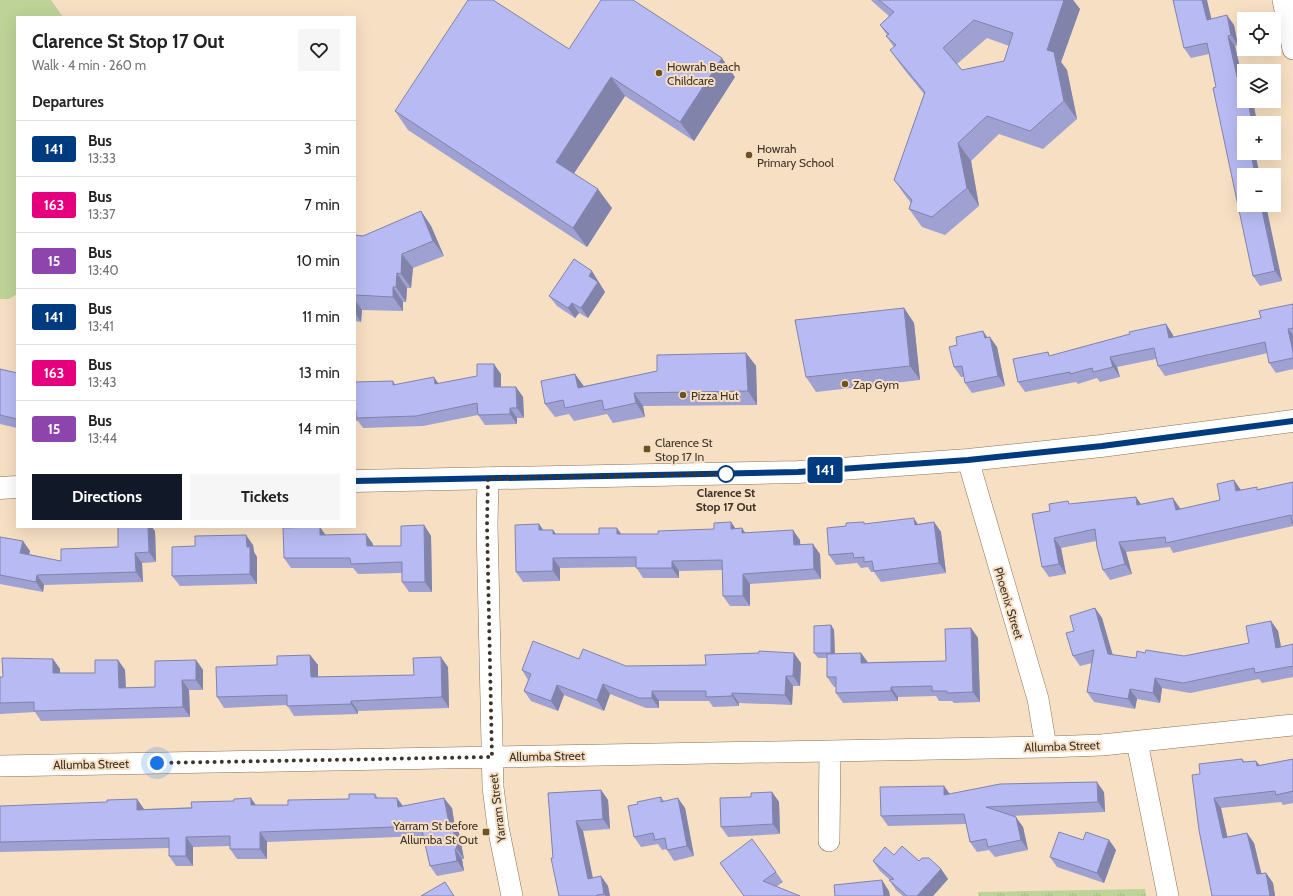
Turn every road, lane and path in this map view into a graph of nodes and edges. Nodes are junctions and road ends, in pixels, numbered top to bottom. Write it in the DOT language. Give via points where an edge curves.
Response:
graph roads {
  1 [pos="1283,0"];
  2 [pos="1293,49"];
  3 [pos="1293,421"];
  4 [pos="968,460"];
  5 [pos="488,478"];
  6 [pos="356,481"];
  7 [pos="16,487"];
  8 [pos="0,488"];
  9 [pos="1293,725"];
  10 [pos="1137,742"];
  11 [pos="1046,747"];
  12 [pos="830,750"];
  13 [pos="492,757"];
  14 [pos="0,766"];
  15 [pos="830,841"];
  16 [pos="512,896"];
  17 [pos="1168,896"];
  1 -- 2 [label="street"];
  3 -- 4 [label="main road" via="1102,446"];
  4 -- 5 [label="main road" via="798,472"];
  4 -- 11 [label="street, Phoenix Street" via="1038,699"];
  5 -- 6 [label="main road"];
  5 -- 13 [label="street, Yarram Street"];
  7 -- 8 [label="main road"];
  9 -- 10 [label="street, Allumba Street"];
  10 -- 11 [label="street, Allumba Street" via="1102,746"];
  10 -- 17 [label="street"];
  11 -- 12 [label="street, Allumba Street"];
  12 -- 13 [label="street, Allumba Street"];
  12 -- 15 [label="street"];
  13 -- 14 [label="street, Allumba Street"];
  13 -- 16 [label="street, Yarram Street" via="498,827"];
}
